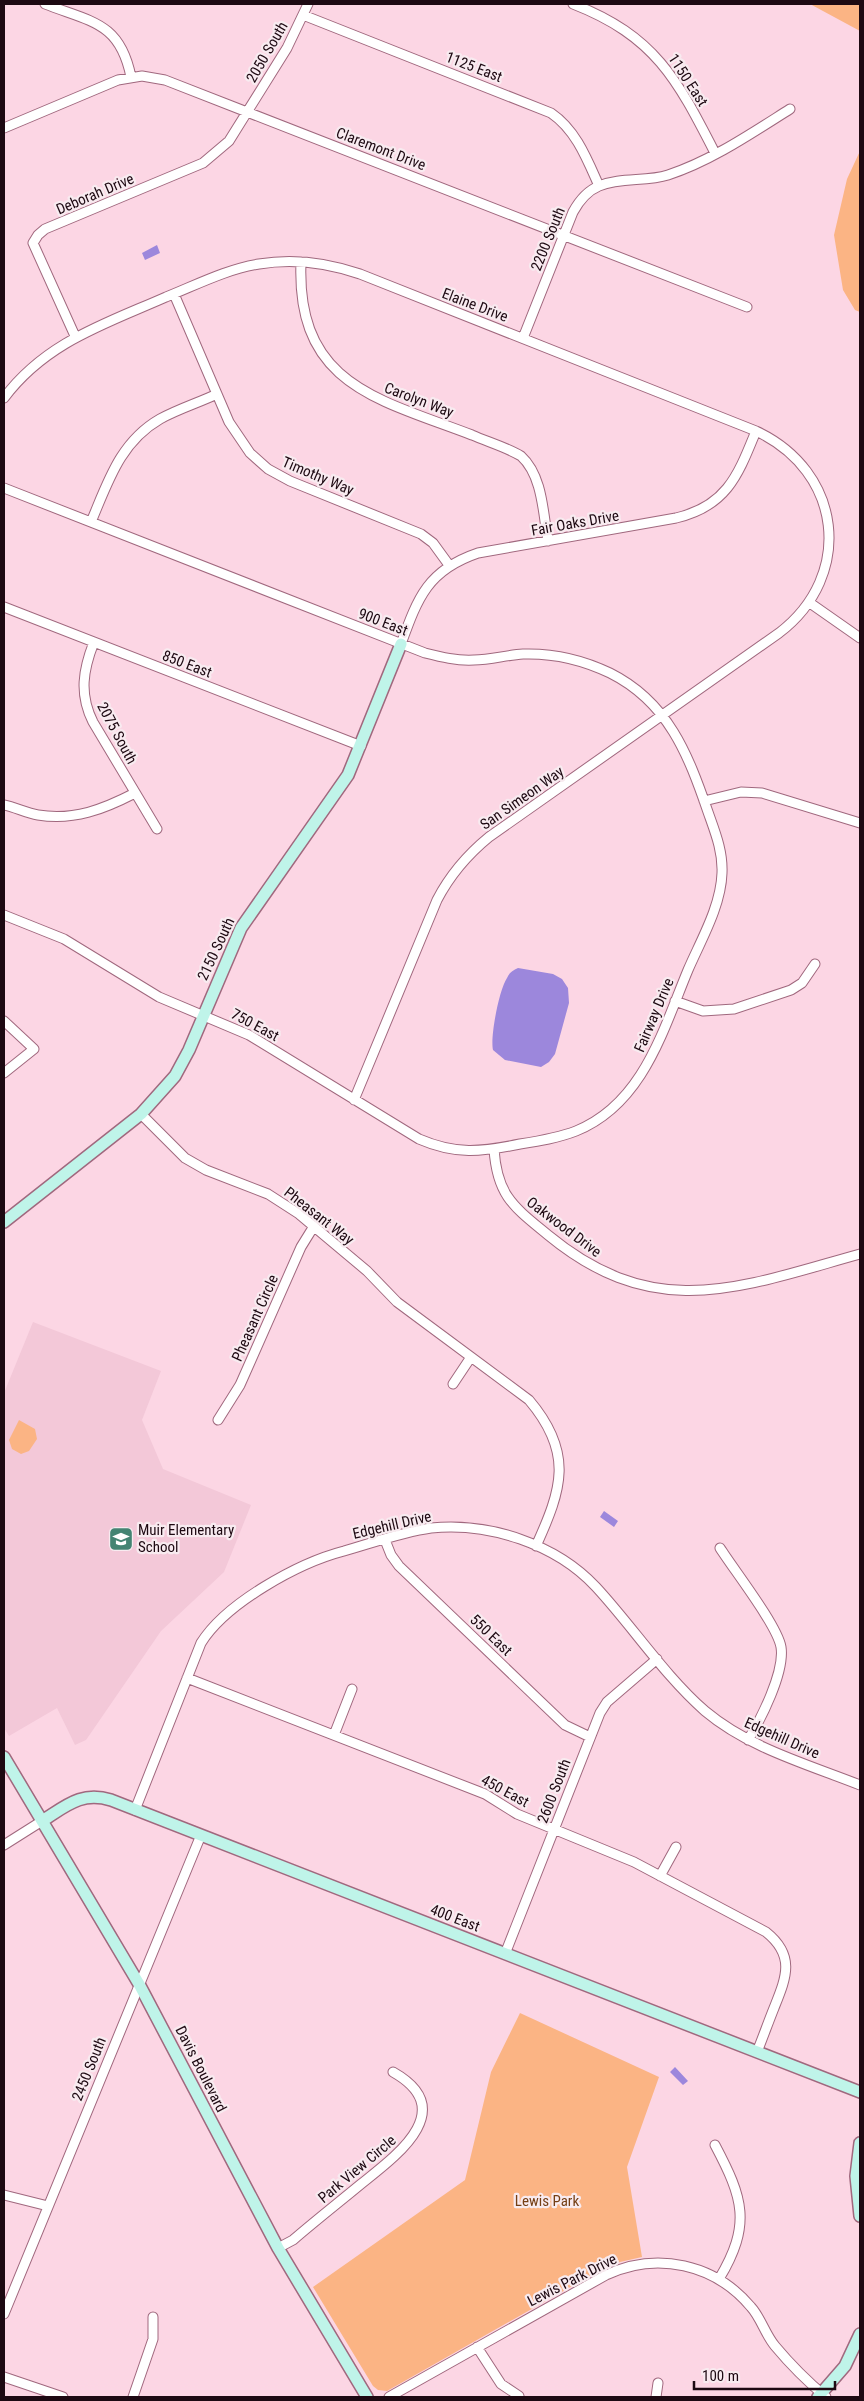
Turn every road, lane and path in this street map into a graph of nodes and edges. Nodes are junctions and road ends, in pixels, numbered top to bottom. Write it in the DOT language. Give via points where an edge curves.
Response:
graph roads {
  1 [pos="45,4"];
  2 [pos="308,4"];
  3 [pos="573,4"];
  4 [pos="303,15"];
  5 [pos="131,77"];
  6 [pos="790,109"];
  7 [pos="248,112"];
  8 [pos="4,128"];
  9 [pos="715,153"];
  10 [pos="599,186"];
  11 [pos="564,236"];
  12 [pos="301,262"];
  13 [pos="174,294"];
  14 [pos="747,308"];
  15 [pos="75,336"];
  16 [pos="523,338"];
  17 [pos="217,394"];
  18 [pos="4,398"];
  19 [pos="756,431"];
  20 [pos="4,488"];
  21 [pos="91,522"];
  22 [pos="548,542"];
  23 [pos="449,565"];
  24 [pos="810,603"];
  25 [pos="4,607"];
  26 [pos="860,638"];
  27 [pos="94,642"];
  28 [pos="401,644"];
  29 [pos="662,716"];
  30 [pos="361,746"];
  31 [pos="135,794"];
  32 [pos="704,801"];
  33 [pos="4,805"];
  34 [pos="860,822"];
  35 [pos="157,829"];
  36 [pos="4,915"];
  37 [pos="815,964"];
  38 [pos="675,1001"];
  39 [pos="204,1015"];
  40 [pos="4,1021"];
  41 [pos="4,1073"];
  42 [pos="354,1100"];
  43 [pos="142,1114"];
  44 [pos="494,1149"];
  45 [pos="4,1222"];
  46 [pos="314,1226"];
  47 [pos="860,1254"];
  48 [pos="471,1357"];
  49 [pos="453,1384"];
  50 [pos="218,1420"];
  51 [pos="385,1540"];
  52 [pos="536,1546"];
  53 [pos="720,1548"];
  54 [pos="658,1659"];
  55 [pos="187,1678"];
  56 [pos="352,1689"];
  57 [pos="334,1735"];
  58 [pos="590,1737"];
  59 [pos="748,1740"];
  60 [pos="4,1757"];
  61 [pos="860,1785"];
  62 [pos="135,1810"];
  63 [pos="42,1821"];
  64 [pos="554,1830"];
  65 [pos="200,1835"];
  66 [pos="4,1844"];
  67 [pos="676,1847"];
  68 [pos="660,1876"];
  69 [pos="505,1954"];
  70 [pos="139,1984"];
  71 [pos="757,2052"];
  72 [pos="393,2072"];
  73 [pos="860,2092"];
  74 [pos="860,2144"];
  75 [pos="715,2145"];
  76 [pos="4,2195"];
  77 [pos="48,2206"];
  78 [pos="860,2216"];
  79 [pos="278,2248"];
  80 [pos="720,2279"];
  81 [pos="4,2314"];
  82 [pos="153,2317"];
  83 [pos="860,2334"];
  84 [pos="477,2347"];
  85 [pos="4,2376"];
  86 [pos="658,2383"];
  87 [pos="519,2396"];
  88 [pos="822,2396"];
  89 [pos="63,2397"];
  90 [pos="133,2397"];
  91 [pos="367,2397"];
  92 [pos="389,2397"];
  93 [pos="656,2397"];
  1 -- 5 [label="street" via="111,32 122,47"];
  2 -- 4 [label="street, 2050 South"];
  3 -- 9 [label="street, 1150 East" via="620,26 658,57 675,79"];
  4 -- 7 [label="street, 2050 South" via="288,48"];
  4 -- 10 [label="street, 1125 East" via="551,113 574,134"];
  5 -- 7 [label="street, Claremont Drive" via="165,80"];
  5 -- 8 [label="street, Claremont Drive"];
  6 -- 9 [label="street"];
  7 -- 11 [label="street, Claremont Drive"];
  7 -- 15 [label="street, Deborah Drive" via="229,141 203,163 45,229 35,238 33,243"];
  9 -- 10 [label="street" via="666,176"];
  10 -- 11 [label="street, 2200 South" via="577,204"];
  11 -- 14 [label="street, Claremont Drive"];
  11 -- 16 [label="street, 2200 South"];
  12 -- 13 [label="street, Elaine Drive" via="247,266"];
  12 -- 16 [label="street, Elaine Drive" via="346,269"];
  12 -- 22 [label="street, Carolyn Way" via="300,282 310,330 333,368 366,394 521,456 534,474"];
  13 -- 15 [label="street, Elaine Drive"];
  13 -- 17 [label="street, Timothy Way"];
  15 -- 18 [label="street, Elaine Drive" via="32,366"];
  16 -- 19 [label="street, Elaine Drive"];
  17 -- 21 [label="street" via="161,419 136,437 117,461"];
  17 -- 23 [label="street, Timothy Way" via="242,443 268,469 421,534 433,543"];
  19 -- 22 [label="street, Fair Oaks Drive" via="733,482 702,510 676,518"];
  19 -- 24 [label="street, Elaine Drive" via="772,438 797,458 815,482 826,511 828,560"];
  20 -- 21 [label="street, 900 East"];
  21 -- 28 [label="street, 900 East"];
  22 -- 23 [label="street, Fair Oaks Drive" via="478,553"];
  23 -- 28 [label="street, Fair Oaks Drive" via="420,595"];
  24 -- 26 [label="street"];
  24 -- 29 [label="street, San Simeon Way" via="784,630"];
  25 -- 27 [label="street, 850 East"];
  27 -- 30 [label="street, 850 East"];
  27 -- 31 [label="street, 2075 South" via="85,667 85,699 93,722"];
  28 -- 29 [label="street, 900 East" via="425,653 464,660 525,654 574,659 621,679"];
  28 -- 30 [label="street, 2150 South"];
  29 -- 32 [label="street, 900 East" via="684,747"];
  29 -- 42 [label="street, San Simeon Way" via="489,837 456,869 437,900"];
  30 -- 39 [label="street, 2150 South" via="342,787 241,928"];
  31 -- 33 [label="street" via="94,812 66,817 34,814"];
  31 -- 35 [label="street, 2075 South"];
  32 -- 34 [label="street" via="741,792 762,793"];
  32 -- 38 [label="street, Fairway Drive" via="720,852 722,881 717,901"];
  36 -- 39 [label="street, 750 East" via="64,938 159,997"];
  37 -- 38 [label="street" via="802,983 791,990 734,1009 703,1011"];
  38 -- 44 [label="street, Fairway Drive" via="644,1072 610,1111 570,1133"];
  39 -- 42 [label="street, 750 East" via="250,1035"];
  39 -- 43 [label="street, 2150 South" via="175,1076"];
  40 -- 41 [label="street" via="34,1049"];
  42 -- 44 [label="street, 750 East" via="432,1144 459,1151"];
  43 -- 45 [label="street, 2150 South"];
  43 -- 46 [label="street, Pheasant Way" via="185,1158 268,1194"];
  44 -- 47 [label="street, Oakwood Drive" via="499,1182 522,1214 584,1262 628,1281 681,1290 722,1289"];
  46 -- 48 [label="street, Pheasant Way" via="367,1271 397,1302"];
  46 -- 50 [label="street, Pheasant Circle" via="301,1247 240,1385"];
  48 -- 49 [label="street"];
  48 -- 52 [label="street, Pheasant Way" via="529,1400 553,1437 558,1454 559,1482 552,1510"];
  51 -- 52 [label="street, Edgehill Drive" via="431,1528 458,1528 503,1534"];
  51 -- 55 [label="street, Edgehill Drive" via="313,1561 233,1607 208,1632"];
  51 -- 58 [label="street, 550 East" via="398,1566 565,1725"];
  52 -- 54 [label="street, Edgehill Drive" via="558,1556 584,1575"];
  53 -- 59 [label="street" via="777,1635 781,1648 780,1668 759,1722"];
  54 -- 58 [label="street, 2600 South" via="607,1702"];
  54 -- 59 [label="street, Edgehill Drive" via="705,1710"];
  55 -- 57 [label="street, 450 East"];
  55 -- 62 [label="street, Edgehill Drive"];
  56 -- 57 [label="street"];
  57 -- 64 [label="street, 450 East" via="478,1791 516,1814"];
  58 -- 64 [label="street, 2600 South"];
  59 -- 61 [label="street, Edgehill Drive"];
  60 -- 63 [label="street, Davis Boulevard"];
  62 -- 63 [label="street, 400 East" via="90,1796 78,1799"];
  62 -- 65 [label="street, 400 East"];
  63 -- 66 [label="street"];
  63 -- 70 [label="street, Davis Boulevard"];
  64 -- 68 [label="street, 450 East" via="621,1856"];
  64 -- 69 [label="street, 2600 South"];
  65 -- 69 [label="street, 400 East"];
  65 -- 70 [label="street, 2450 South"];
  67 -- 68 [label="street"];
  68 -- 71 [label="street, 450 East" via="766,1932 780,1946 786,1963 786,1976"];
  69 -- 71 [label="street, 400 East"];
  70 -- 77 [label="street, 2450 South"];
  70 -- 79 [label="street, Davis Boulevard"];
  71 -- 73 [label="street, 400 East"];
  72 -- 79 [label="street, Park View Circle" via="411,2084 421,2106 420,2124 412,2140 293,2240"];
  74 -- 78 [label="street" via="856,2176"];
  75 -- 80 [label="street" via="735,2186 741,2215 736,2246"];
  76 -- 77 [label="street"];
  77 -- 81 [label="street, 2450 South"];
  79 -- 91 [label="street, Davis Boulevard"];
  80 -- 84 [label="street, Lewis Park Drive" via="694,2268 673,2264 621,2268"];
  80 -- 88 [label="street, Lewis Park Drive" via="753,2309 776,2347"];
  82 -- 90 [label="street" via="153,2339"];
  83 -- 88 [label="street" via="845,2366"];
  84 -- 87 [label="street" via="501,2384"];
  84 -- 92 [label="street, Lewis Park Drive"];
  85 -- 89 [label="street"];
  86 -- 93 [label="street"];
}
